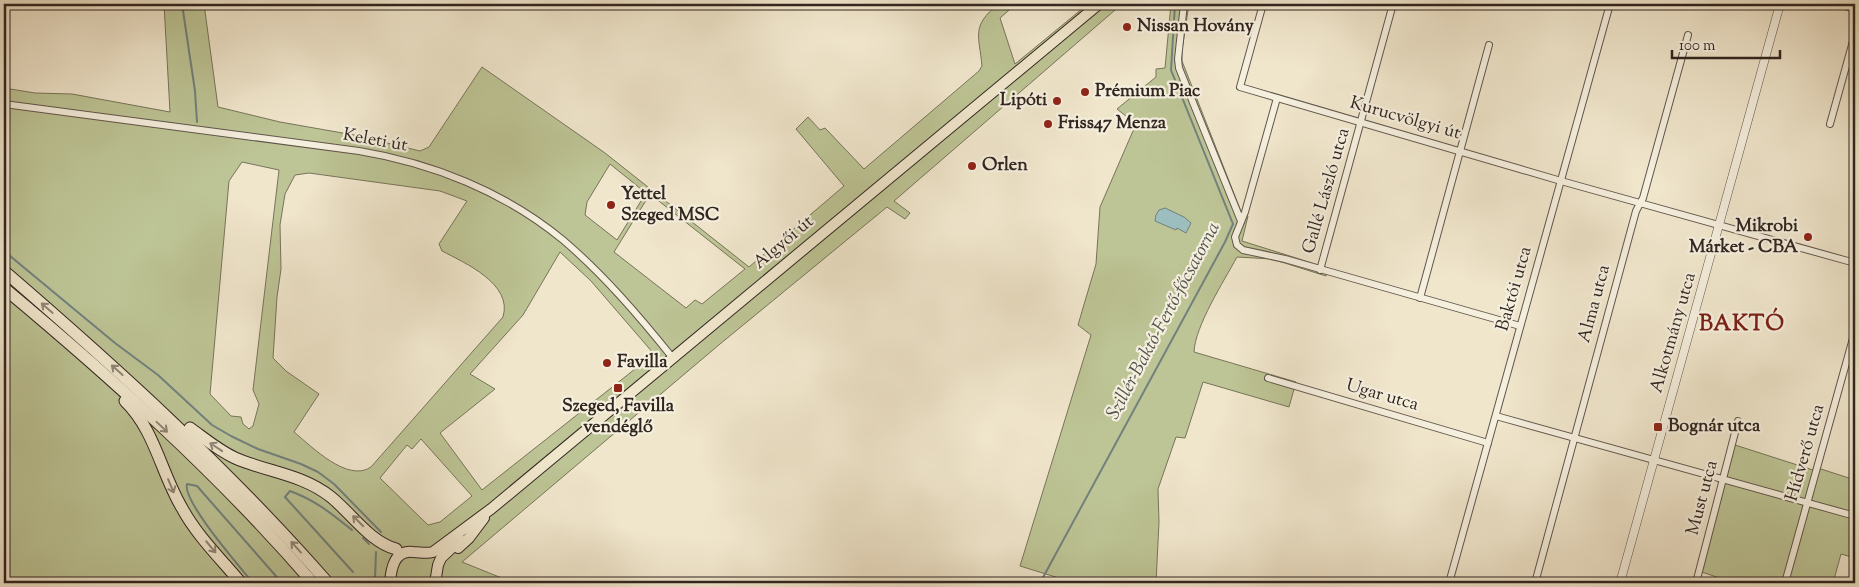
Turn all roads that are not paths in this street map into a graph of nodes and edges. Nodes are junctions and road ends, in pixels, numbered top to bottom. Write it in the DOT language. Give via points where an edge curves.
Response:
graph roads {
  1 [pos="1098,4"];
  2 [pos="1184,4"];
  3 [pos="1263,4"];
  4 [pos="1393,4"];
  5 [pos="1610,4"];
  6 [pos="1780,4"];
  7 [pos="1838,4"];
  8 [pos="1855,8"];
  9 [pos="1855,34"];
  10 [pos="1688,35"];
  11 [pos="1489,44"];
  12 [pos="1277,98"];
  13 [pos="4,104"];
  14 [pos="1361,122"];
  15 [pos="1830,124"];
  16 [pos="1460,151"];
  17 [pos="1561,181"];
  18 [pos="1640,203"];
  19 [pos="1241,220"];
  20 [pos="1719,225"];
  21 [pos="1855,263"];
  22 [pos="1320,270"];
  23 [pos="4,271"];
  24 [pos="4,288"];
  25 [pos="1420,298"];
  26 [pos="1520,326"];
  27 [pos="1855,332"];
  28 [pos="75,347"];
  29 [pos="672,357"];
  30 [pos="1268,378"];
  31 [pos="150,399"];
  32 [pos="1496,416"];
  33 [pos="1738,421"];
  34 [pos="1575,437"];
  35 [pos="1488,442"];
  36 [pos="1654,459"];
  37 [pos="1723,479"];
  38 [pos="1808,502"];
  39 [pos="491,509"];
  40 [pos="1855,516"];
  41 [pos="396,550"];
  42 [pos="428,551"];
  43 [pos="438,565"];
  44 [pos="241,583"];
  45 [pos="313,583"];
  46 [pos="328,583"];
  47 [pos="384,583"];
  48 [pos="390,583"];
  49 [pos="435,583"];
  50 [pos="442,583"];
  51 [pos="1449,583"];
  52 [pos="1535,583"];
  53 [pos="1620,583"];
  54 [pos="1696,583"];
  55 [pos="1785,583"];
  1 -- 29 [label="main road, Algyői út"];
  2 -- 19 [label="street" via="1179,68"];
  3 -- 12 [label="street, Kurucvölgyi út" via="1240,87"];
  4 -- 14 [label="street, Gallé László utca"];
  5 -- 17 [label="street, Baktói utca"];
  6 -- 20 [label="street, Alkotmány utca"];
  7 -- 8 [label="street"];
  9 -- 15 [label="street"];
  10 -- 18 [label="street, Alma utca"];
  11 -- 16 [label="street"];
  12 -- 14 [label="street, Kurucvölgyi út"];
  12 -- 19 [label="street"];
  13 -- 29 [label="street, Keleti út" via="378,154 453,176 510,204 563,240 627,303"];
  14 -- 16 [label="street, Kurucvölgyi út"];
  14 -- 22 [label="street, Gallé László utca"];
  16 -- 17 [label="street, Kurucvölgyi út"];
  16 -- 25 [label="street"];
  17 -- 18 [label="street, Kurucvölgyi út"];
  17 -- 26 [label="street, Baktói utca"];
  18 -- 20 [label="street, Kurucvölgyi út"];
  18 -- 34 [label="street, Alma utca"];
  19 -- 22 [label="street" via="1235,237 1243,250"];
  20 -- 21 [label="street, Kurucvölgyi út"];
  20 -- 36 [label="street, Alkotmány utca"];
  22 -- 25 [label="street"];
  31 -- 23 [label="highway, one-way"];
  24 -- 28 [label="highway"];
  25 -- 26 [label="street"];
  26 -- 32 [label="street, Baktói utca"];
  27 -- 38 [label="street, Hídverő utca"];
  28 -- 44 [label="highway, one-way" via="142,423 182,510"];
  28 -- 45 [label="highway, one-way" via="189,453"];
  29 -- 39 [label="main road, Algyői út"];
  30 -- 35 [label="street, Ugar utca"];
  41 -- 31 [label="highway, one-way" via="379,542 330,496 297,478 222,451"];
  46 -- 31 [label="highway, one-way" via="254,501"];
  32 -- 34 [label="street"];
  32 -- 35 [label="street, Baktói utca"];
  33 -- 37 [label="street, Must utca"];
  34 -- 36 [label="street"];
  34 -- 52 [label="street, Alma utca"];
  35 -- 51 [label="street, Baktói utca"];
  36 -- 37 [label="street"];
  36 -- 53 [label="street, Alkotmány utca"];
  37 -- 38 [label="street"];
  37 -- 54 [label="street, Must utca"];
  38 -- 40 [label="street"];
  38 -- 55 [label="street, Hídverő utca"];
  39 -- 42 [label="main road"];
  39 -- 43 [label="main road" via="446,552"];
  39 -- 50 [label="main road" via="469,538 448,558"];
  41 -- 42 [label="main road" via="415,545"];
  41 -- 47 [label="main road" via="388,559"];
  42 -- 43 [label="main road"];
  42 -- 48 [label="main road" via="407,552 396,558"];
  43 -- 49 [label="main road"];
}
